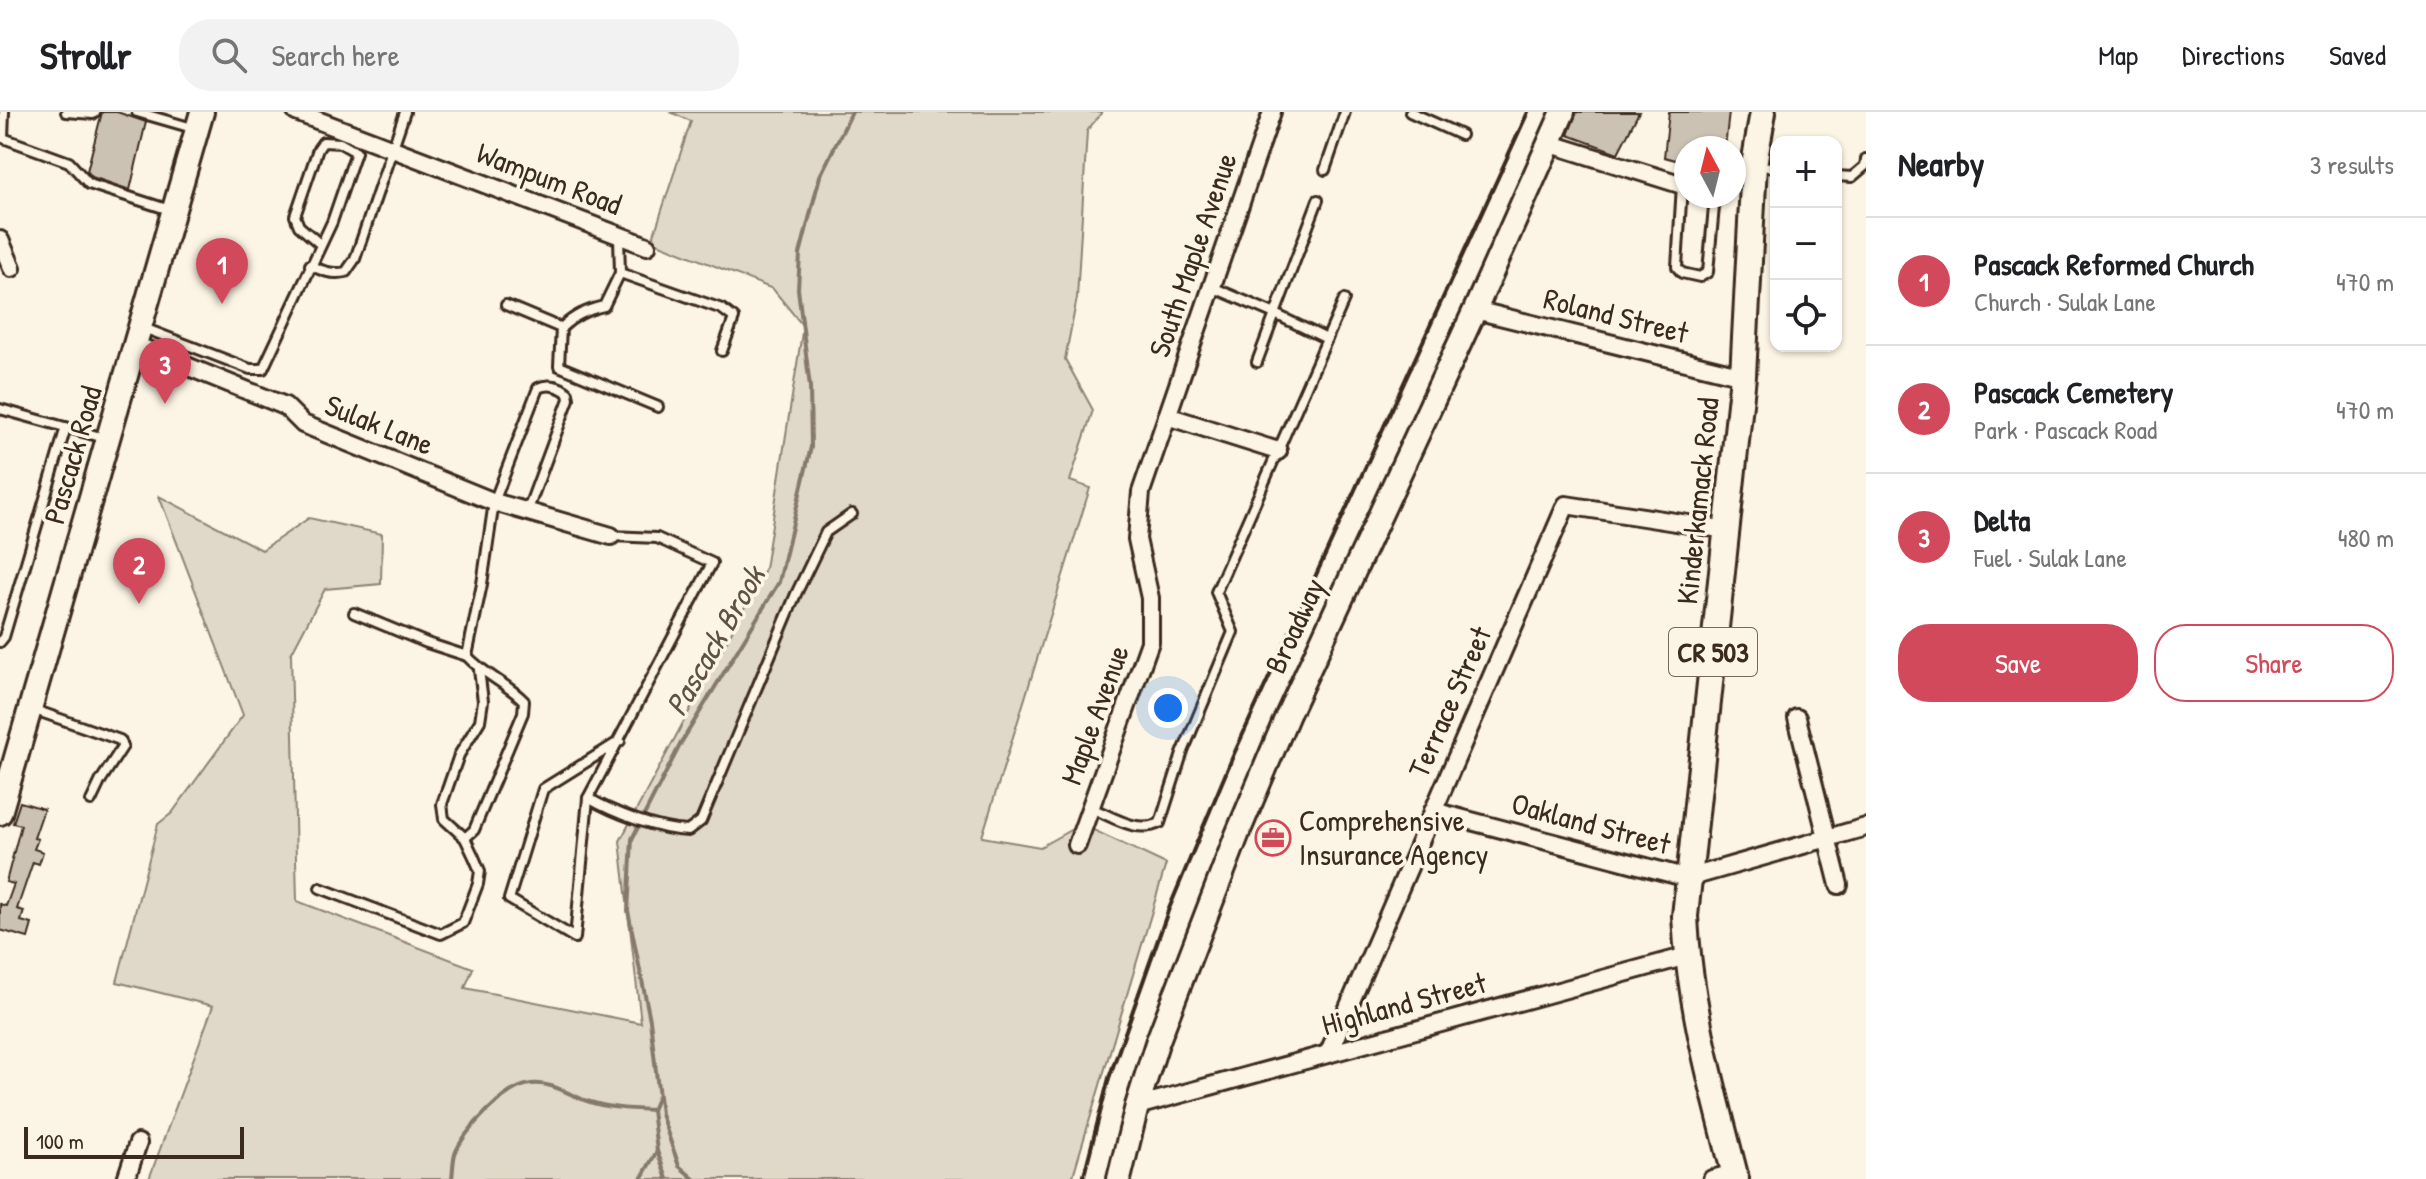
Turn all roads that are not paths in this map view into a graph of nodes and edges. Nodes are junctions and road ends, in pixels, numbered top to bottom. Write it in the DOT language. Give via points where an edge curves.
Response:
graph roads {
  1 [pos="4,112"];
  2 [pos="66,112"];
  3 [pos="95,112"];
  4 [pos="137,112"];
  5 [pos="296,112"];
  6 [pos="405,112"];
  7 [pos="1272,112"];
  8 [pos="1345,112"];
  9 [pos="1410,112"];
  10 [pos="1563,112"];
  11 [pos="1763,112"];
  12 [pos="199,121"];
  13 [pos="1461,135"];
  14 [pos="1548,143"];
  15 [pos="358,144"];
  16 [pos="392,149"];
  17 [pos="1866,159"];
  18 [pos="1765,166"];
  19 [pos="1325,170"];
  20 [pos="1842,176"];
  21 [pos="1674,183"];
  22 [pos="1746,191"];
  23 [pos="1318,200"];
  24 [pos="1682,208"];
  25 [pos="1714,208"];
  26 [pos="1744,208"];
  27 [pos="174,211"];
  28 [pos="619,236"];
  29 [pos="0,240"];
  30 [pos="320,244"];
  31 [pos="647,246"];
  32 [pos="310,265"];
  33 [pos="12,268"];
  34 [pos="620,273"];
  35 [pos="1211,287"];
  36 [pos="1344,300"];
  37 [pos="506,305"];
  38 [pos="1475,310"];
  39 [pos="1275,314"];
  40 [pos="561,328"];
  41 [pos="138,336"];
  42 [pos="1327,339"];
  43 [pos="722,351"];
  44 [pos="1257,362"];
  45 [pos="1743,376"];
  46 [pos="658,407"];
  47 [pos="0,409"];
  48 [pos="1167,416"];
  49 [pos="66,427"];
  50 [pos="108,439"];
  51 [pos="1278,451"];
  52 [pos="494,502"];
  53 [pos="527,512"];
  54 [pos="852,514"];
  55 [pos="1727,530"];
  56 [pos="611,536"];
  57 [pos="354,613"];
  58 [pos="2,639"];
  59 [pos="467,656"];
  60 [pos="479,670"];
  61 [pos="31,708"];
  62 [pos="1797,718"];
  63 [pos="620,741"];
  64 [pos="5,776"];
  65 [pos="588,798"];
  66 [pos="91,801"];
  67 [pos="1091,808"];
  68 [pos="1433,811"];
  69 [pos="0,813"];
  70 [pos="1866,827"];
  71 [pos="465,838"];
  72 [pos="1826,838"];
  73 [pos="1077,845"];
  74 [pos="1688,878"];
  75 [pos="1839,885"];
  76 [pos="320,888"];
  77 [pos="1687,956"];
  78 [pos="1328,1054"];
  79 [pos="1137,1106"];
  80 [pos="138,1143"];
  81 [pos="1727,1177"];
  82 [pos="126,1179"];
  83 [pos="1119,1179"];
  1 -- 27 [label="lane" via="3,138 69,162 89,184"];
  2 -- 3 [label="lane"];
  4 -- 12 [label="lane"];
  5 -- 15 [label="street, Wampum Road"];
  6 -- 16 [label="lane"];
  7 -- 35 [label="street, South Maple Avenue"];
  8 -- 19 [label="lane"];
  9 -- 13 [label="lane"];
  10 -- 14 [label="street, Broadway"];
  11 -- 18 [label="main road, Kinderkamack Road / CR 503"];
  12 -- 27 [label="street, Pascack Road"];
  14 -- 21 [label="street"];
  14 -- 38 [label="street, Broadway"];
  15 -- 16 [label="street, Wampum Road"];
  15 -- 30 [label="lane"];
  15 -- 30 [label="lane" via="323,142 318,149 295,220"];
  16 -- 28 [label="street, Wampum Road"];
  16 -- 32 [label="lane" via="346,272 327,273"];
  17 -- 20 [label="lane" via="1852,177"];
  18 -- 22 [label="main road, Kinderkamack Road / CR 503"];
  23 -- 39 [label="lane"];
  24 -- 25 [label="lane" via="1677,267 1700,277 1708,272"];
  26 -- 45 [label="main road, Kinderkamack Road / CR 503"];
  27 -- 41 [label="street, Pascack Road"];
  28 -- 31 [label="street, Wampum Road"];
  28 -- 34 [label="lane"];
  29 -- 33 [label="street"];
  30 -- 32 [label="lane"];
  32 -- 41 [label="lane" via="263,369"];
  34 -- 40 [label="lane" via="604,306 581,313"];
  34 -- 43 [label="lane" via="734,318"];
  35 -- 39 [label="lane"];
  35 -- 48 [label="street, South Maple Avenue"];
  36 -- 42 [label="lane"];
  37 -- 40 [label="lane"];
  38 -- 45 [label="street, Roland Street"];
  38 -- 79 [label="street, Broadway" via="1282,727 1200,928"];
  39 -- 42 [label="lane"];
  39 -- 44 [label="lane"];
  40 -- 46 [label="lane" via="559,366"];
  41 -- 50 [label="street, Pascack Road"];
  41 -- 52 [label="street, Sulak Lane" via="285,406 303,424"];
  42 -- 51 [label="lane"];
  45 -- 55 [label="main road, Kinderkamack Road / CR 503"];
  47 -- 49 [label="lane"];
  48 -- 51 [label="street"];
  48 -- 67 [label="street, Maple Avenue" via="1137,516 1150,598 1150,642"];
  49 -- 50 [label="lane"];
  49 -- 58 [label="lane"];
  50 -- 61 [label="street, Pascack Road"];
  51 -- 67 [label="lane" via="1216,592 1233,632 1182,754 1160,823 1137,828"];
  52 -- 53 [label="street, Sulak Lane"];
  52 -- 53 [label="lane" via="538,388 564,389 569,399"];
  52 -- 59 [label="lane"];
  53 -- 56 [label="street, Sulak Lane"];
  54 -- 65 [label="lane" via="826,532 701,821 688,831 673,830"];
  55 -- 68 [label="street, Terrace Street" via="1566,505"];
  55 -- 74 [label="main road, Kinderkamack Road / CR 503"];
  56 -- 63 [label="lane" via="657,538 712,563"];
  57 -- 59 [label="lane"];
  59 -- 60 [label="lane"];
  60 -- 71 [label="lane" via="480,721 459,755 442,804 444,819"];
  60 -- 71 [label="lane" via="516,692 524,701 523,713 474,830"];
  61 -- 64 [label="street, Pascack Road"];
  61 -- 66 [label="lane" via="120,740 123,746"];
  62 -- 72 [label="street"];
  63 -- 65 [label="lane"];
  63 -- 65 [label="lane" via="543,789 509,899 575,938"];
  64 -- 69 [label="street, Pascack Road"];
  67 -- 73 [label="street, Maple Avenue"];
  68 -- 74 [label="street, Oakland Street"];
  68 -- 78 [label="street, Terrace Street"];
  70 -- 72 [label="street"];
  71 -- 76 [label="lane" via="480,871 478,884 463,923 441,934"];
  72 -- 74 [label="street"];
  72 -- 75 [label="street"];
  74 -- 77 [label="main road, Kinderkamack Road / CR 503"];
  77 -- 78 [label="street, Highland Street"];
  77 -- 81 [label="main road, Kinderkamack Road / CR 503"];
  78 -- 79 [label="street, Highland Street"];
  79 -- 83 [label="street, Broadway"];
  80 -- 82 [label="street"];
}
